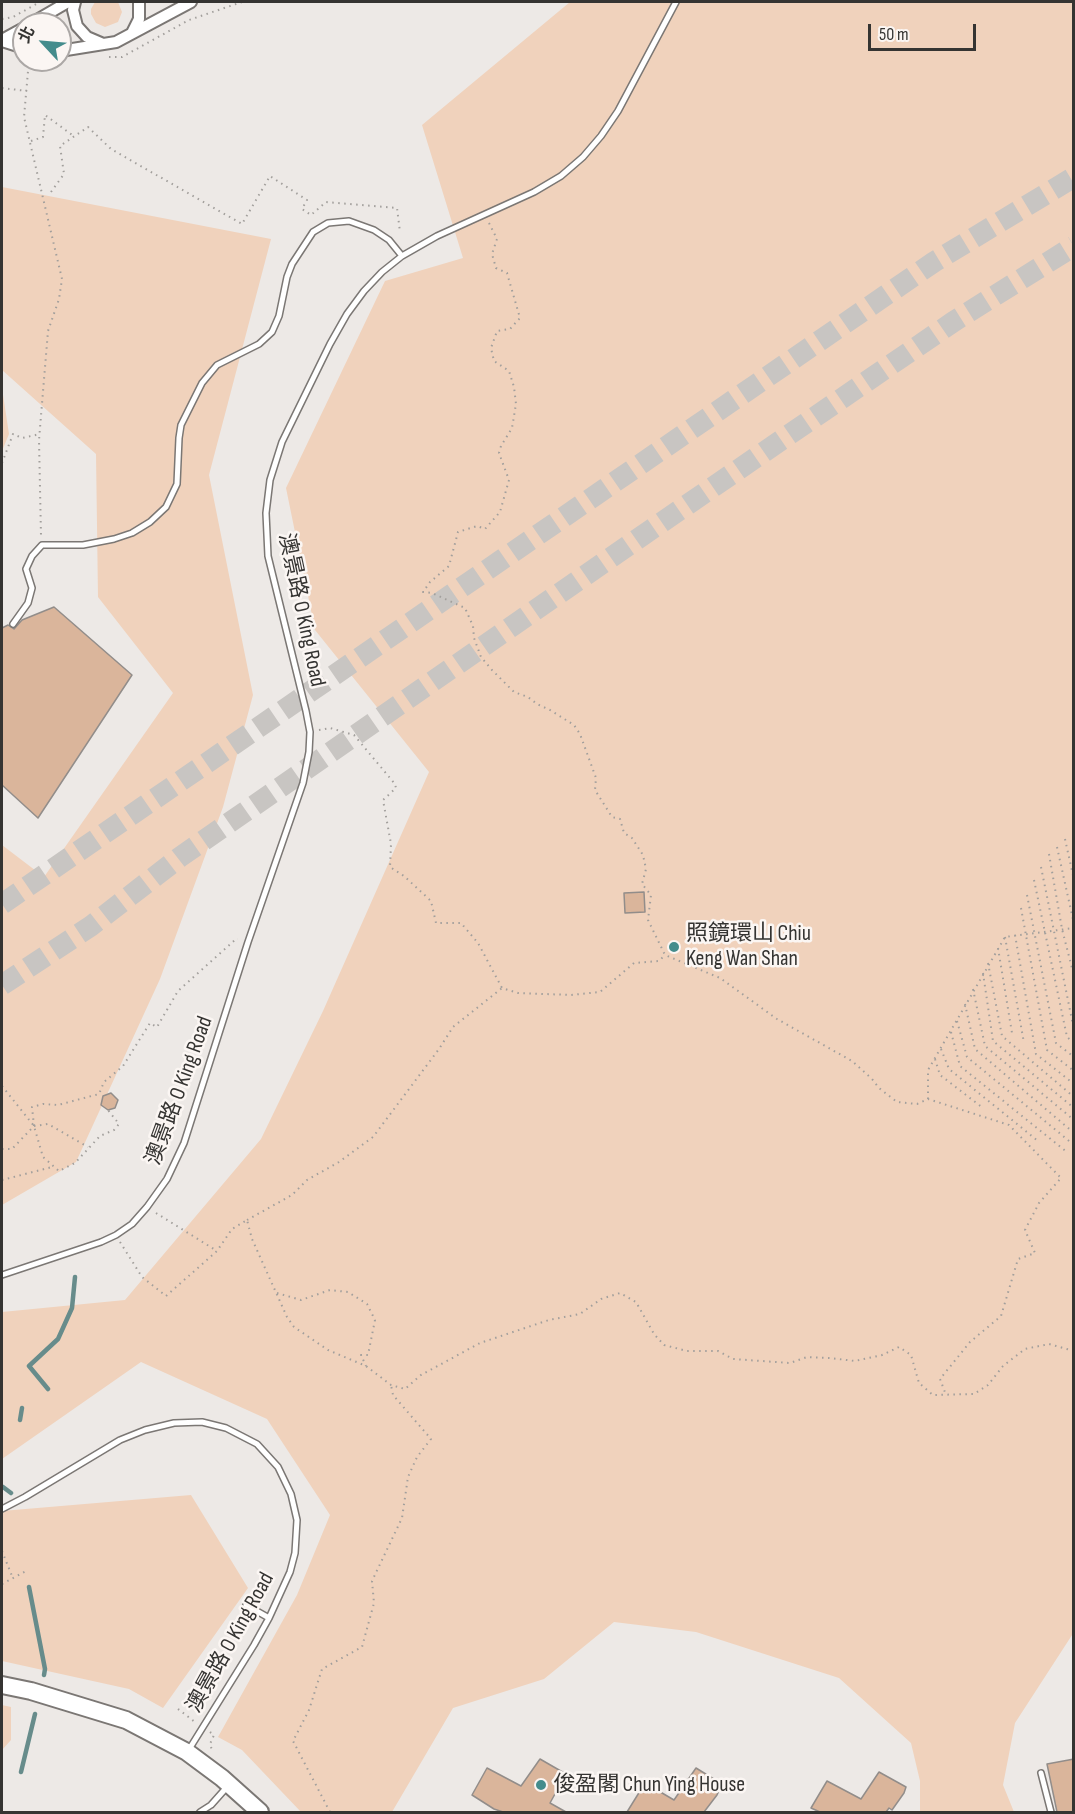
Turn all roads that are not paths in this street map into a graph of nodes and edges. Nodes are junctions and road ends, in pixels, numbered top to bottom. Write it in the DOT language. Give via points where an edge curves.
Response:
graph roads {
  1 [pos="68,2"];
  2 [pos="75,2"];
  3 [pos="139,2"];
  4 [pos="189,2"];
  5 [pos="676,2"];
  6 [pos="51,12"];
  7 [pos="129,35"];
  8 [pos="101,43"];
  9 [pos="72,49"];
  10 [pos="402,256"];
  11 [pos="13,624"];
  12 [pos="2,1275"];
  13 [pos="2,1509"];
  14 [pos="246,1605"];
  15 [pos="269,1618"];
  16 [pos="2,1685"];
  17 [pos="187,1752"];
  18 [pos="1041,1773"];
  19 [pos="229,1784"];
  20 [pos="200,1812"];
  21 [pos="260,1812"];
  22 [pos="1051,1812"];
  1 -- 6 [label="street"];
  2 -- 8 [label="street" via="77,26 87,37"];
  3 -- 7 [label="street" via="139,19"];
  4 -- 7 [label="street"];
  5 -- 10 [label="lane, 澳景路 O King Road" via="618,111 572,167 519,200"];
  7 -- 8 [label="street" via="116,42"];
  8 -- 9 [label="street"];
  10 -- 11 [label="lane" via="389,240 363,225 342,221 317,229 292,264 272,332 259,344 218,365 202,383 181,425 177,484 162,512 140,529 101,543 42,545 26,568 32,588 28,603"];
  10 -- 12 [label="lane, 澳景路 O King Road" via="364,291 338,328 290,424 270,480 268,556 310,732 309,752 303,783 184,1143 167,1179 132,1224 68,1255"];
  13 -- 15 [label="lane, 澳景路 O King Road" via="120,1440 160,1426 188,1422 226,1428 264,1451 283,1475 297,1520 290,1572"];
  14 -- 15 [label="lane"];
  15 -- 17 [label="lane, 澳景路 O King Road"];
  16 -- 17 [label="main road" via="126,1720"];
  17 -- 19 [label="main road"];
  18 -- 22 [label="lane"];
  19 -- 20 [label="lane"];
  19 -- 21 [label="main road"];
}
